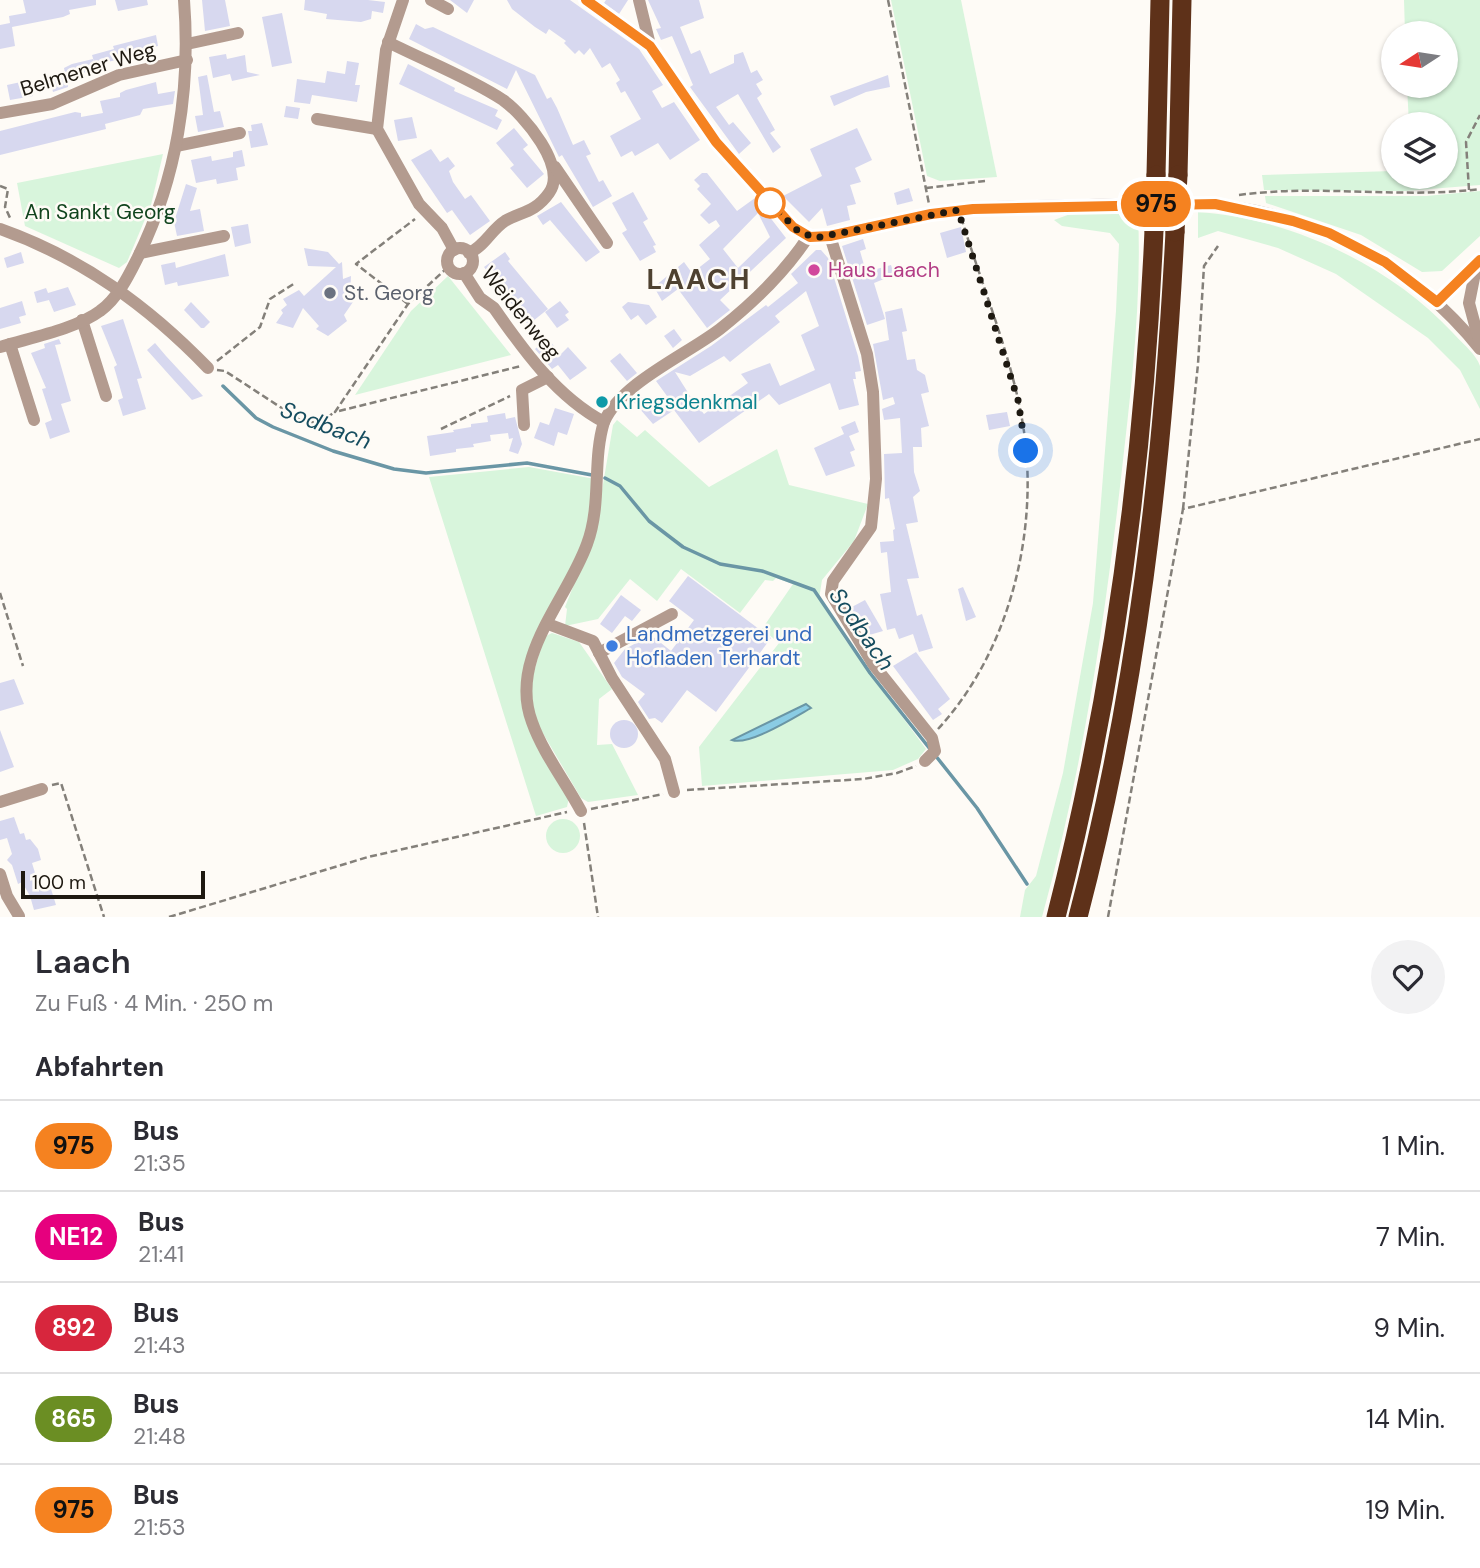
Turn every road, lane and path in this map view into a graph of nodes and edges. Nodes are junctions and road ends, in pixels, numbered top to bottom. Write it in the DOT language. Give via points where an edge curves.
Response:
graph roads {
  1 [pos="184,0"];
  2 [pos="403,0"];
  3 [pos="431,0"];
  4 [pos="586,0"];
  5 [pos="639,0"];
  6 [pos="888,0"];
  7 [pos="1160,0"];
  8 [pos="1182,0"];
  9 [pos="449,9"];
  10 [pos="238,33"];
  11 [pos="388,42"];
  12 [pos="187,44"];
  13 [pos="650,46"];
  14 [pos="187,60"];
  15 [pos="0,113"];
  16 [pos="1480,115"];
  17 [pos="317,119"];
  18 [pos="377,129"];
  19 [pos="240,133"];
  20 [pos="176,146"];
  21 [pos="553,163"];
  22 [pos="985,181"];
  23 [pos="0,186"];
  24 [pos="926,188"];
  25 [pos="1480,188"];
  26 [pos="1469,190"];
  27 [pos="1215,204"];
  28 [pos="958,210"];
  29 [pos="426,212"];
  30 [pos="931,214"];
  31 [pos="0,229"];
  32 [pos="18,235"];
  33 [pos="224,236"];
  34 [pos="830,236"];
  35 [pos="808,237"];
  36 [pos="607,243"];
  37 [pos="1219,246"];
  38 [pos="454,250"];
  39 [pos="140,253"];
  40 [pos="469,253"];
  41 [pos="1478,261"];
  42 [pos="448,267"];
  43 [pos="464,273"];
  44 [pos="295,284"];
  45 [pos="120,289"];
  46 [pos="1437,302"];
  47 [pos="408,304"];
  48 [pos="82,320"];
  49 [pos="5,345"];
  50 [pos="1480,346"];
  51 [pos="533,359"];
  52 [pos="208,368"];
  53 [pos="548,377"];
  54 [pos="522,390"];
  55 [pos="106,396"];
  56 [pos="335,412"];
  57 [pos="34,420"];
  58 [pos="604,422"];
  59 [pos="524,425"];
  60 [pos="441,429"];
  61 [pos="1480,439"];
  62 [pos="1183,509"];
  63 [pos="0,593"];
  64 [pos="1,601"];
  65 [pos="671,614"];
  66 [pos="548,624"];
  67 [pos="599,653"];
  68 [pos="23,666"];
  69 [pos="931,736"];
  70 [pos="930,756"];
  71 [pos="61,783"];
  72 [pos="43,789"];
  73 [pos="674,792"];
  74 [pos="0,802"];
  75 [pos="581,810"];
  76 [pos="0,874"];
  77 [pos="19,916"];
  78 [pos="104,917"];
  79 [pos="169,917"];
  80 [pos="598,917"];
  81 [pos="1056,917"];
  82 [pos="1078,917"];
  83 [pos="1108,917"];
  1 -- 12 [label="street, Belmener Weg"];
  2 -- 11 [label="street"];
  3 -- 9 [label="street"];
  4 -- 13 [label="street"];
  5 -- 13 [label="street"];
  6 -- 24 [label="path"];
  7 -- 81 [label="highway, bridge" via="1143,420 1126,568 1098,736"];
  8 -- 82 [label="highway, bridge" via="1178,175 1163,417 1142,606 1114,762"];
  10 -- 12 [label="street"];
  11 -- 18 [label="street"];
  11 -- 21 [label="street" via="505,102"];
  12 -- 14 [label="street, Belmener Weg"];
  13 -- 35 [label="street" via="716,142 793,227"];
  14 -- 15 [label="street, Belmener Weg" via="119,75 52,104"];
  14 -- 20 [label="street, Belmener Weg"];
  16 -- 26 [label="path" via="1466,142"];
  17 -- 18 [label="street"];
  18 -- 29 [label="street"];
  19 -- 20 [label="street"];
  20 -- 39 [label="street, Belmener Weg"];
  21 -- 36 [label="street"];
  21 -- 40 [label="street, Weidenweg" via="548,195 523,216 505,221"];
  22 -- 24 [label="path"];
  23 -- 32 [label="path" via="8,189 6,209"];
  24 -- 30 [label="path"];
  25 -- 26 [label="path"];
  26 -- 27 [label="path" via="1268,193"];
  27 -- 28 [label="street"];
  27 -- 46 [label="street" via="1329,233 1385,262"];
  28 -- 30 [label="street"];
  28 -- 69 [label="path" via="1021,412 1025,513 1016,580 998,632 971,686"];
  29 -- 38 [label="street"];
  29 -- 47 [label="path" via="356,264"];
  30 -- 34 [label="street"];
  31 -- 32 [label="street"];
  32 -- 45 [label="street" via="69,258"];
  33 -- 39 [label="street"];
  34 -- 35 [label="street"];
  34 -- 69 [label="street" via="869,362 876,479 871,527 833,581 831,594 873,664"];
  35 -- 58 [label="street" via="782,272 728,323 636,387"];
  37 -- 62 [label="path" via="1204,266"];
  38 -- 40 [label="street, Weidenweg"];
  38 -- 42 [label="street, Weidenweg" via="448,255"];
  39 -- 45 [label="street, Belmener Weg"];
  40 -- 43 [label="street, Weidenweg" via="472,264"];
  41 -- 46 [label="street"];
  41 -- 50 [label="street" via="1469,303"];
  42 -- 43 [label="street, Weidenweg" via="453,273"];
  42 -- 47 [label="path"];
  43 -- 51 [label="street, Weidenweg"];
  44 -- 52 [label="path" via="270,299 260,327"];
  45 -- 48 [label="street, Belmener Weg" via="105,308"];
  45 -- 52 [label="street" via="160,320"];
  46 -- 50 [label="street"];
  47 -- 56 [label="path"];
  48 -- 49 [label="street, Belmener Weg"];
  48 -- 55 [label="street"];
  49 -- 57 [label="street"];
  51 -- 53 [label="street, Weidenweg"];
  51 -- 56 [label="path" via="516,368"];
  52 -- 56 [label="path" via="225,371 303,422 320,422"];
  53 -- 54 [label="street, Weidenweg"];
  53 -- 58 [label="street, Weidenweg" via="578,408"];
  54 -- 59 [label="street"];
  54 -- 60 [label="path"];
  58 -- 66 [label="street" via="592,528"];
  61 -- 62 [label="path"];
  62 -- 83 [label="path"];
  63 -- 64 [label="path"];
  64 -- 68 [label="path"];
  65 -- 67 [label="street"];
  66 -- 67 [label="street" via="593,641"];
  66 -- 75 [label="street" via="530,662 528,708 538,736"];
  67 -- 73 [label="street" via="665,760"];
  69 -- 70 [label="street" via="935,743"];
  70 -- 73 [label="path" via="908,770 883,776"];
  71 -- 78 [label="path"];
  72 -- 74 [label="street"];
  73 -- 75 [label="path"];
  75 -- 79 [label="path" via="377,854"];
  75 -- 80 [label="path"];
  76 -- 77 [label="street"];
}
